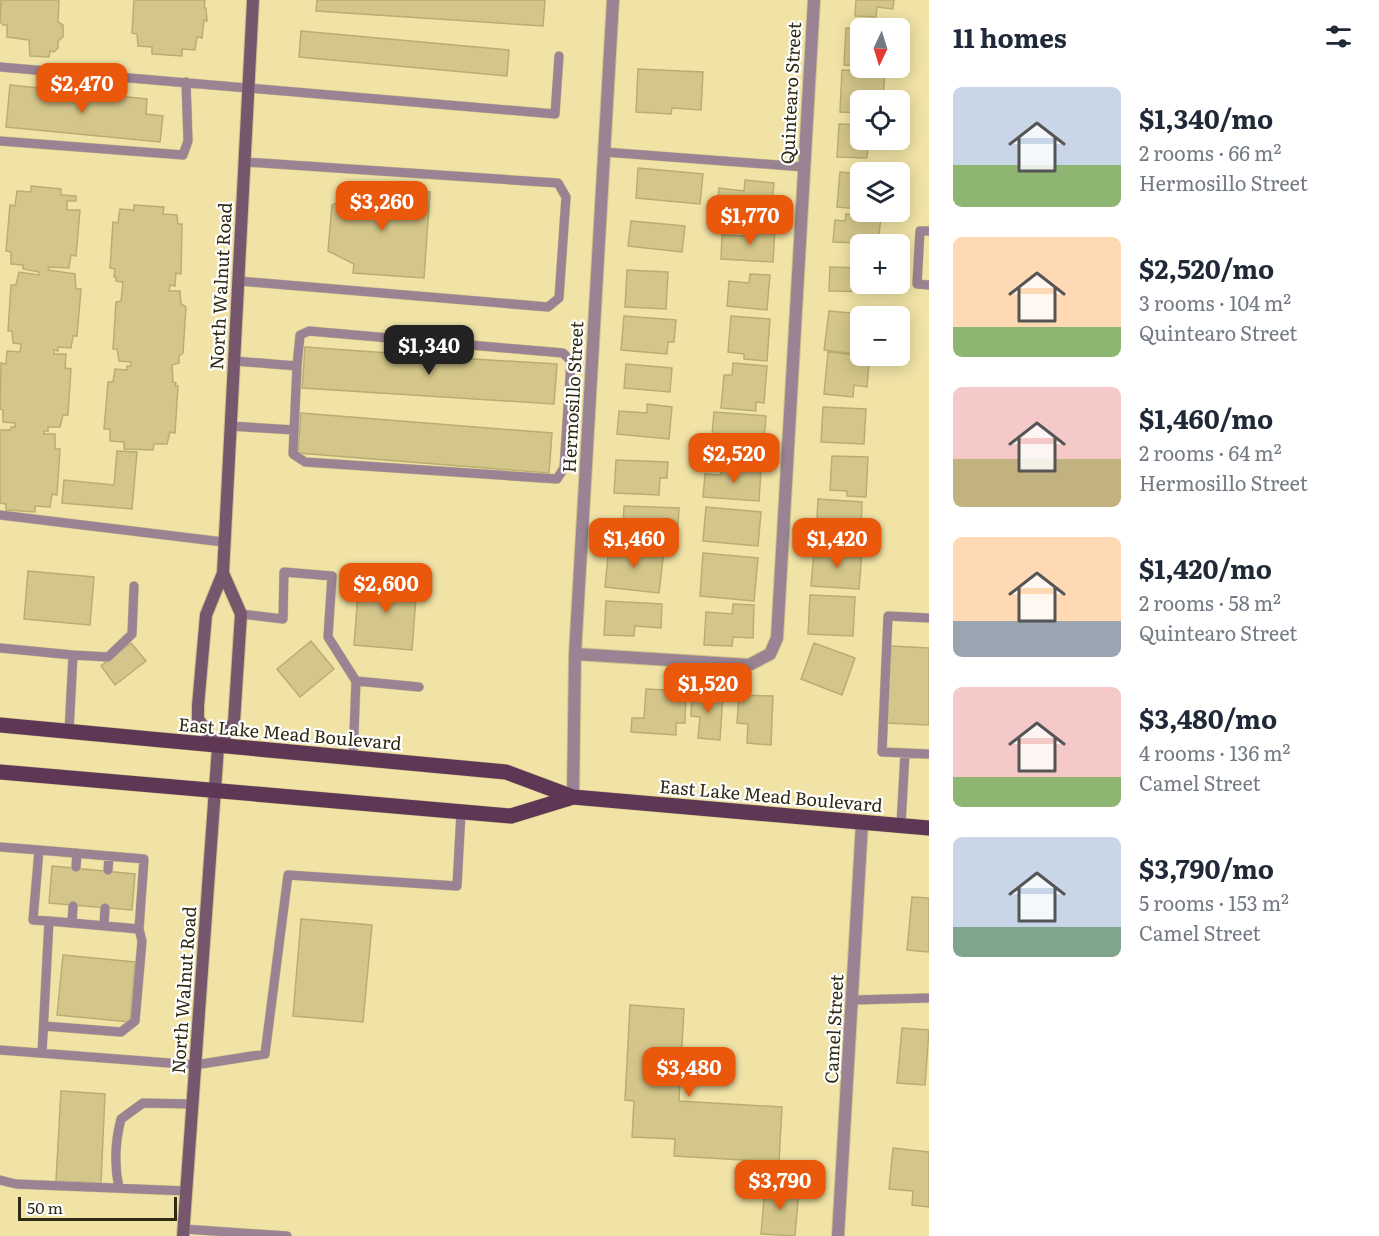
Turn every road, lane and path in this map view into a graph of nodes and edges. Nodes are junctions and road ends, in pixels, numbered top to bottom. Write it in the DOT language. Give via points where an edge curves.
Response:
graph roads {
  1 [pos="253,0"];
  2 [pos="613,0"];
  3 [pos="813,0"];
  4 [pos="559,56"];
  5 [pos="0,67"];
  6 [pos="186,82"];
  7 [pos="247,88"];
  8 [pos="0,141"];
  9 [pos="604,152"];
  10 [pos="245,162"];
  11 [pos="804,168"];
  12 [pos="929,231"];
  13 [pos="239,281"];
  14 [pos="929,285"];
  15 [pos="234,361"];
  16 [pos="297,366"];
  17 [pos="230,426"];
  18 [pos="294,430"];
  19 [pos="0,515"];
  20 [pos="223,542"];
  21 [pos="223,573"];
  22 [pos="134,586"];
  23 [pos="241,614"];
  24 [pos="929,618"];
  25 [pos="0,648"];
  26 [pos="575,654"];
  27 [pos="73,655"];
  28 [pos="356,681"];
  29 [pos="419,687"];
  30 [pos="0,725"];
  31 [pos="69,732"];
  32 [pos="218,747"];
  33 [pos="905,753"];
  34 [pos="929,754"];
  35 [pos="352,758"];
  36 [pos="0,772"];
  37 [pos="216,791"];
  38 [pos="573,797"];
  39 [pos="461,812"];
  40 [pos="862,823"];
  41 [pos="901,825"];
  42 [pos="929,828"];
  43 [pos="0,847"];
  44 [pos="39,850"];
  45 [pos="77,853"];
  46 [pos="109,856"];
  47 [pos="76,867"];
  48 [pos="108,870"];
  49 [pos="73,906"];
  50 [pos="105,909"];
  51 [pos="49,921"];
  52 [pos="72,923"];
  53 [pos="104,926"];
  54 [pos="139,929"];
  55 [pos="929,998"];
  56 [pos="853,1000"];
  57 [pos="44,1026"];
  58 [pos="0,1050"];
  59 [pos="42,1053"];
  60 [pos="195,1065"];
  61 [pos="192,1104"];
  62 [pos="0,1180"];
  63 [pos="119,1188"];
  64 [pos="186,1191"];
  65 [pos="184,1232"];
  66 [pos="287,1236"];
  67 [pos="838,1236"];
  1 -- 7 [label="street, North Walnut Road"];
  2 -- 9 [label="street, Hermosillo Street"];
  3 -- 11 [label="street, Quintearo Street"];
  4 -- 7 [label="lane" via="555,114"];
  5 -- 6 [label="lane"];
  6 -- 7 [label="lane"];
  6 -- 8 [label="lane" via="188,141 183,155"];
  7 -- 10 [label="street, North Walnut Road"];
  9 -- 11 [label="lane"];
  9 -- 26 [label="street, Hermosillo Street"];
  10 -- 13 [label="street, North Walnut Road"];
  10 -- 13 [label="lane" via="558,183 566,197 559,298 548,307"];
  11 -- 26 [label="street, Quintearo Street" via="777,638 770,654 749,665"];
  12 -- 14 [label="lane" via="920,231 917,284"];
  13 -- 15 [label="street, North Walnut Road"];
  15 -- 16 [label="lane"];
  15 -- 17 [label="street, North Walnut Road"];
  16 -- 18 [label="lane"];
  16 -- 18 [label="lane" via="300,335 309,331 563,353 571,361 564,468 557,479 305,462 293,454"];
  17 -- 18 [label="lane"];
  17 -- 20 [label="street, North Walnut Road"];
  19 -- 20 [label="lane"];
  20 -- 21 [label="street, North Walnut Road"];
  21 -- 23 [label="street, North Walnut Road"];
  21 -- 32 [label="street, North Walnut Road" via="206,615 198,706 198,719"];
  22 -- 27 [label="lane" via="132,634 108,657"];
  23 -- 28 [label="lane" via="283,619 284,572 332,576 328,637"];
  23 -- 32 [label="street, North Walnut Road" via="234,722"];
  24 -- 33 [label="lane" via="888,616 882,752"];
  25 -- 27 [label="lane"];
  26 -- 38 [label="street, Hermosillo Street"];
  27 -- 31 [label="lane"];
  28 -- 29 [label="lane"];
  28 -- 35 [label="lane"];
  30 -- 31 [label="main road, East Lake Mead Boulevard"];
  31 -- 32 [label="main road, East Lake Mead Boulevard"];
  32 -- 35 [label="main road, East Lake Mead Boulevard"];
  32 -- 37 [label="street, North Walnut Road"];
  33 -- 34 [label="lane"];
  33 -- 41 [label="lane"];
  35 -- 38 [label="main road, East Lake Mead Boulevard" via="506,772"];
  36 -- 37 [label="main road, East Lake Mead Boulevard"];
  37 -- 39 [label="main road, East Lake Mead Boulevard"];
  37 -- 60 [label="street, North Walnut Road"];
  38 -- 39 [label="main road, East Lake Mead Boulevard" via="511,816"];
  38 -- 40 [label="main road, East Lake Mead Boulevard"];
  39 -- 60 [label="lane" via="457,886 288,875 265,1054"];
  40 -- 41 [label="main road, East Lake Mead Boulevard"];
  40 -- 56 [label="street, Camel Street"];
  41 -- 42 [label="main road, East Lake Mead Boulevard"];
  43 -- 44 [label="lane"];
  44 -- 45 [label="lane"];
  44 -- 51 [label="lane" via="33,920"];
  45 -- 46 [label="lane"];
  45 -- 47 [label="lane"];
  46 -- 48 [label="lane"];
  46 -- 54 [label="lane" via="144,859"];
  49 -- 52 [label="lane"];
  50 -- 53 [label="lane"];
  51 -- 52 [label="lane"];
  51 -- 57 [label="lane"];
  52 -- 53 [label="lane"];
  53 -- 54 [label="lane"];
  54 -- 57 [label="lane" via="142,941 135,1021 121,1032"];
  55 -- 56 [label="lane"];
  56 -- 67 [label="street, Camel Street"];
  57 -- 59 [label="lane"];
  58 -- 59 [label="lane"];
  59 -- 60 [label="lane"];
  60 -- 61 [label="street, North Walnut Road"];
  61 -- 63 [label="lane" via="143,1102 121,1119 116,1155"];
  61 -- 64 [label="street, North Walnut Road"];
  62 -- 63 [label="lane"];
  63 -- 64 [label="lane"];
  64 -- 65 [label="street, North Walnut Road"];
  65 -- 66 [label="lane"];
}
